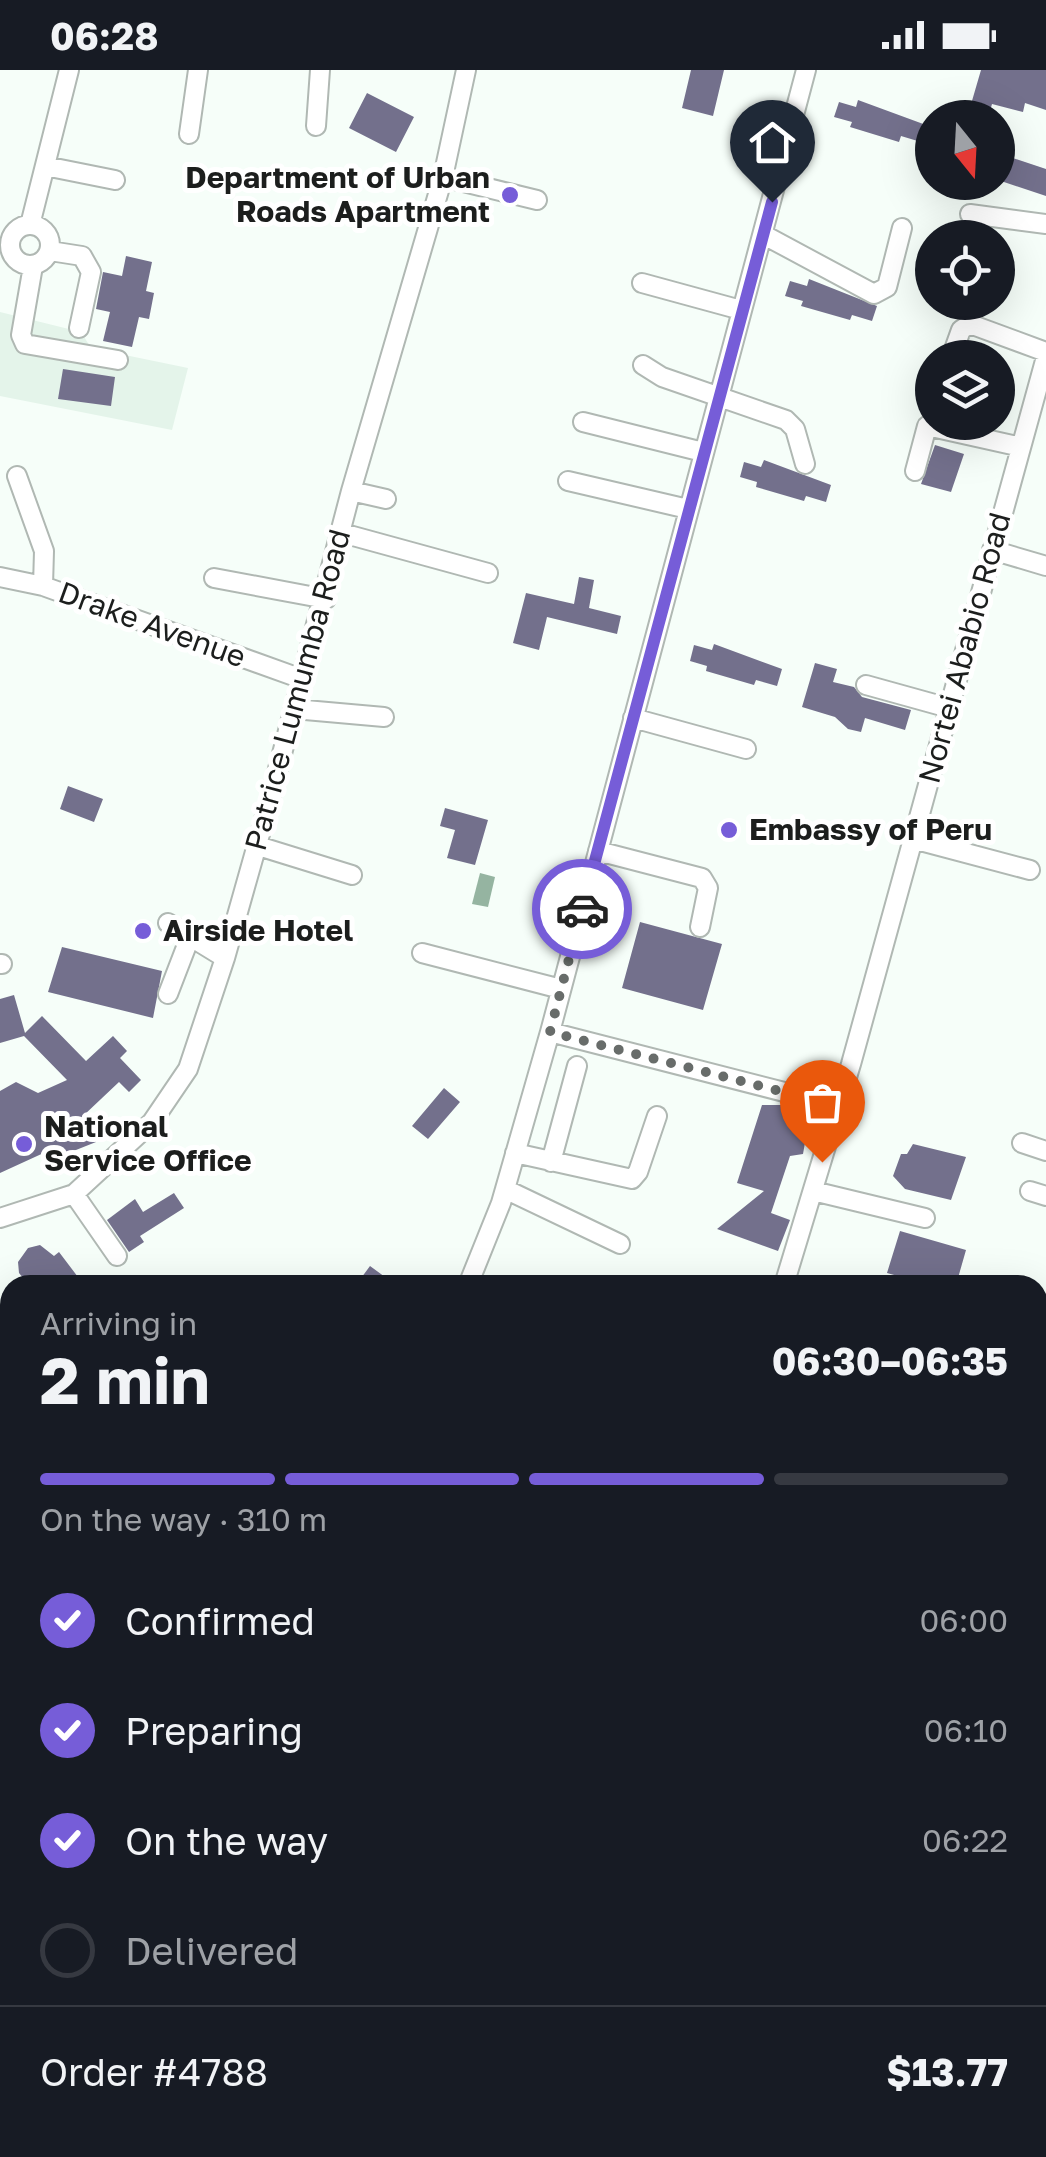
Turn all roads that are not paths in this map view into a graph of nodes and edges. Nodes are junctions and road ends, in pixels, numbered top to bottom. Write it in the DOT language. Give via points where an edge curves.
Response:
graph roads {
  1 [pos="70,70"];
  2 [pos="198,70"];
  3 [pos="320,70"];
  4 [pos="465,70"];
  5 [pos="806,70"];
  6 [pos="316,126"];
  7 [pos="189,134"];
  8 [pos="45,166"];
  9 [pos="444,177"];
  10 [pos="115,180"];
  11 [pos="538,200"];
  12 [pos="970,214"];
  13 [pos="30,224"];
  14 [pos="1046,224"];
  15 [pos="902,228"];
  16 [pos="764,235"];
  17 [pos="50,252"];
  18 [pos="33,266"];
  19 [pos="642,283"];
  20 [pos="741,310"];
  21 [pos="78,328"];
  22 [pos="957,340"];
  23 [pos="1011,340"];
  24 [pos="1015,342"];
  25 [pos="1046,354"];
  26 [pos="118,360"];
  27 [pos="643,366"];
  28 [pos="718,395"];
  29 [pos="583,422"];
  30 [pos="1021,447"];
  31 [pos="703,452"];
  32 [pos="805,464"];
  33 [pos="915,471"];
  34 [pos="17,476"];
  35 [pos="568,481"];
  36 [pos="351,491"];
  37 [pos="386,499"];
  38 [pos="688,509"];
  39 [pos="342,533"];
  40 [pos="992,550"];
  41 [pos="1046,566"];
  42 [pos="488,573"];
  43 [pos="0,577"];
  44 [pos="214,578"];
  45 [pos="43,586"];
  46 [pos="326,599"];
  47 [pos="302,679"];
  48 [pos="866,685"];
  49 [pos="950,708"];
  50 [pos="294,709"];
  51 [pos="384,718"];
  52 [pos="633,718"];
  53 [pos="746,750"];
  54 [pos="913,838"];
  55 [pos="256,845"];
  56 [pos="598,851"];
  57 [pos="1030,870"];
  58 [pos="352,875"];
  59 [pos="168,923"];
  60 [pos="700,927"];
  61 [pos="190,937"];
  62 [pos="422,953"];
  63 [pos="225,958"];
  64 [pos="561,989"];
  65 [pos="168,994"];
  66 [pos="550,1032"];
  67 [pos="577,1066"];
  68 [pos="838,1106"];
  69 [pos="657,1116"];
  70 [pos="1022,1143"];
  71 [pos="1046,1151"];
  72 [pos="515,1152"];
  73 [pos="550,1162"];
  74 [pos="505,1190"];
  75 [pos="813,1191"];
  76 [pos="74,1194"];
  77 [pos="0,1218"];
  78 [pos="925,1218"];
  79 [pos="620,1244"];
  80 [pos="117,1256"];
  81 [pos="472,1275"];
  82 [pos="787,1275"];
  1 -- 8 [label="street"];
  2 -- 7 [label="street"];
  3 -- 6 [label="street"];
  4 -- 9 [label="street, Patrice Lumumba Road"];
  5 -- 16 [label="street"];
  8 -- 10 [label="street"];
  8 -- 13 [label="street"];
  9 -- 11 [label="street"];
  9 -- 36 [label="street, Patrice Lumumba Road"];
  12 -- 14 [label="street"];
  13 -- 17 [label="street" via="47,233"];
  13 -- 18 [label="street" via="17,228 10,254"];
  15 -- 16 [label="street" via="887,287 874,294"];
  16 -- 20 [label="street"];
  17 -- 18 [label="street"];
  17 -- 21 [label="street" via="82,256 92,272"];
  18 -- 26 [label="street" via="25,344"];
  19 -- 20 [label="street"];
  20 -- 28 [label="street"];
  22 -- 23 [label="street" via="970,324"];
  24 -- 25 [label="street"];
  25 -- 30 [label="street, Nortei Ababio Road"];
  27 -- 28 [label="street"];
  28 -- 31 [label="street"];
  28 -- 32 [label="street" via="786,420"];
  29 -- 31 [label="street"];
  30 -- 33 [label="street" via="926,426"];
  30 -- 40 [label="street, Nortei Ababio Road"];
  31 -- 38 [label="street"];
  34 -- 45 [label="street" via="44,551"];
  35 -- 38 [label="street"];
  36 -- 37 [label="street"];
  36 -- 39 [label="street, Patrice Lumumba Road"];
  38 -- 52 [label="street"];
  39 -- 42 [label="street"];
  39 -- 46 [label="street, Patrice Lumumba Road"];
  40 -- 41 [label="street"];
  40 -- 49 [label="street, Nortei Ababio Road"];
  43 -- 45 [label="street, Drake Avenue"];
  44 -- 46 [label="street"];
  45 -- 47 [label="street, Drake Avenue"];
  46 -- 47 [label="street, Patrice Lumumba Road"];
  47 -- 50 [label="street, Patrice Lumumba Road"];
  48 -- 49 [label="street"];
  49 -- 54 [label="street, Nortei Ababio Road"];
  50 -- 51 [label="street"];
  50 -- 55 [label="street, Patrice Lumumba Road"];
  52 -- 53 [label="street"];
  52 -- 56 [label="street"];
  54 -- 57 [label="street"];
  54 -- 68 [label="street, Nortei Ababio Road"];
  55 -- 58 [label="street"];
  55 -- 63 [label="street, Patrice Lumumba Road"];
  56 -- 60 [label="street" via="702,878 708,888"];
  56 -- 64 [label="street"];
  59 -- 61 [label="street"];
  61 -- 63 [label="street"];
  61 -- 65 [label="street"];
  62 -- 64 [label="street"];
  63 -- 76 [label="street, Patrice Lumumba Road" via="188,1069 152,1122"];
  64 -- 66 [label="street"];
  66 -- 68 [label="street"];
  66 -- 72 [label="street"];
  67 -- 73 [label="street"];
  68 -- 75 [label="street, Nortei Ababio Road"];
  69 -- 73 [label="street" via="632,1178"];
  70 -- 71 [label="street"];
  72 -- 73 [label="street"];
  72 -- 74 [label="street"];
  74 -- 79 [label="street"];
  74 -- 81 [label="street"];
  75 -- 78 [label="street"];
  75 -- 82 [label="street, Nortei Ababio Road"];
  76 -- 77 [label="street, Patrice Lumumba Road"];
  76 -- 80 [label="street"];
}
